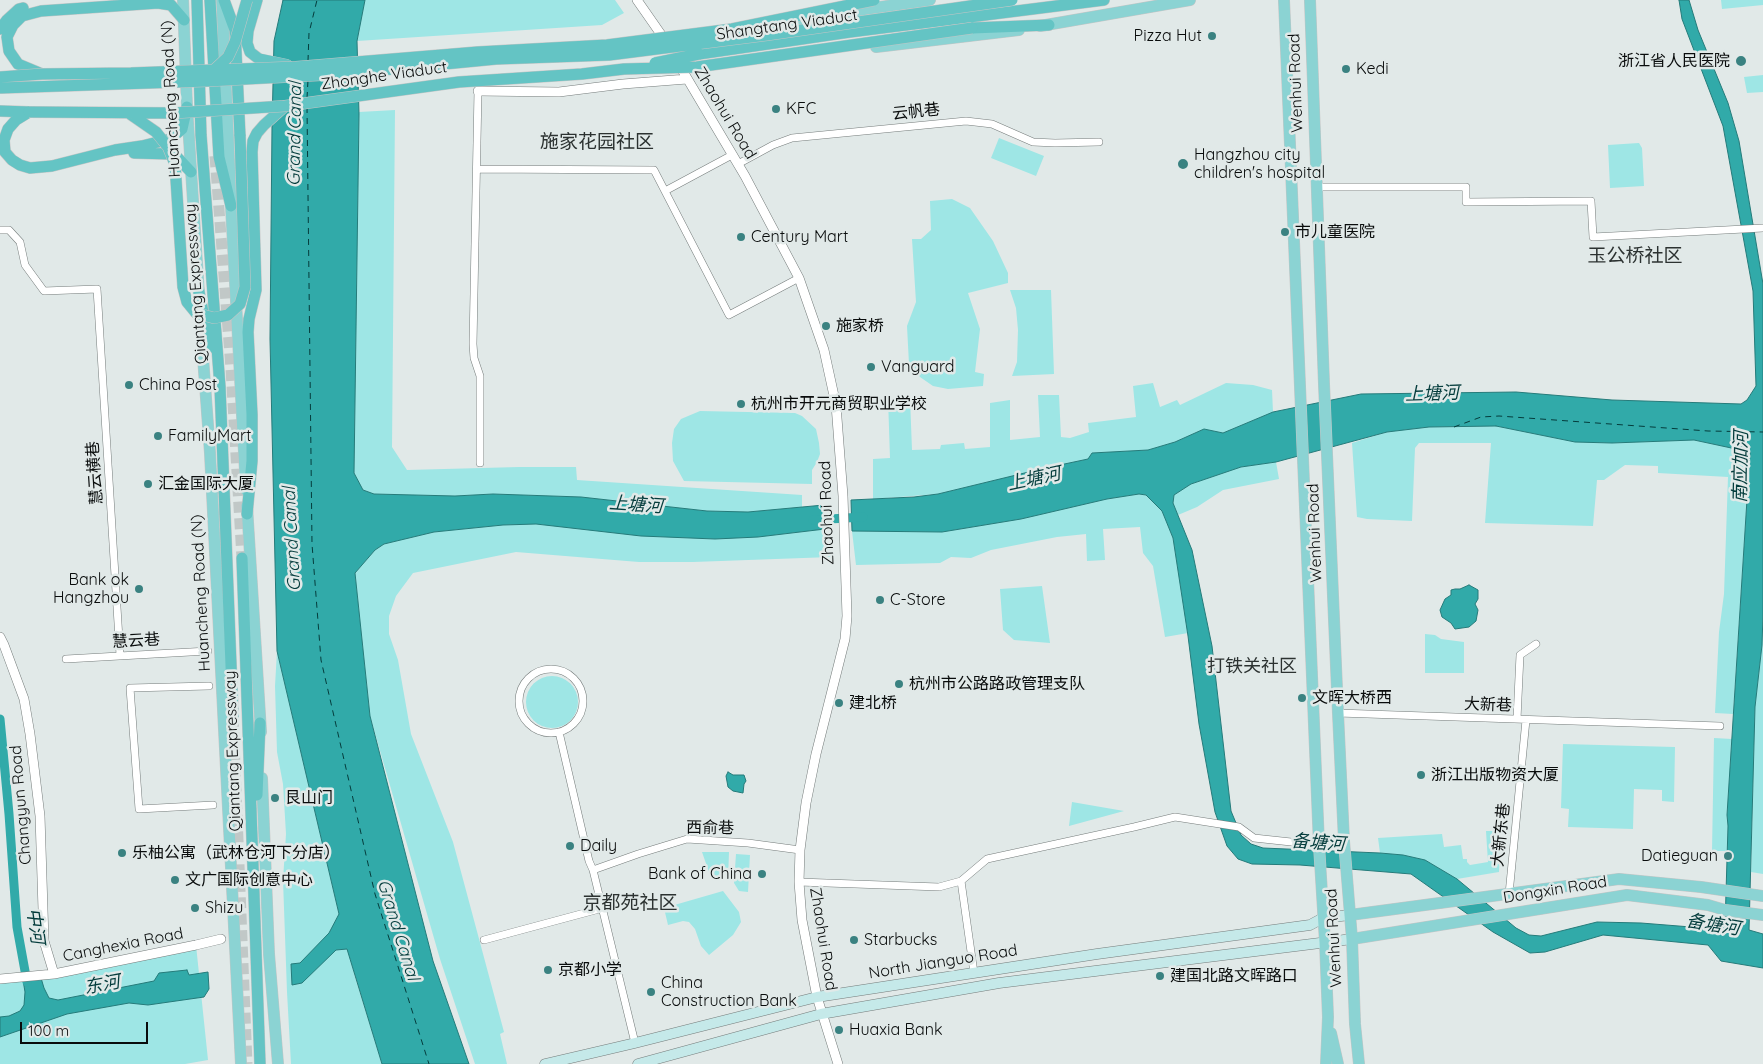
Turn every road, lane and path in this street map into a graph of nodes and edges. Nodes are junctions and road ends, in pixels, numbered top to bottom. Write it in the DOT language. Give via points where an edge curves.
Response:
graph roads {
  1 [pos="107,0"];
  2 [pos="183,0"];
  3 [pos="197,0"];
  4 [pos="210,0"];
  5 [pos="223,0"];
  6 [pos="247,0"];
  7 [pos="257,0"];
  8 [pos="637,0"];
  9 [pos="930,0"];
  10 [pos="1012,0"];
  11 [pos="1104,0"];
  12 [pos="1190,0"];
  13 [pos="1284,0"];
  14 [pos="1310,0"];
  15 [pos="870,2"];
  16 [pos="41,7"];
  17 [pos="184,20"];
  18 [pos="1049,25"];
  19 [pos="0,29"];
  20 [pos="663,36"];
  21 [pos="575,46"];
  22 [pos="609,55"];
  23 [pos="678,63"];
  24 [pos="296,67"];
  25 [pos="215,69"];
  26 [pos="624,69"];
  27 [pos="42,74"];
  28 [pos="0,77"];
  29 [pos="687,79"];
  30 [pos="0,88"];
  31 [pos="478,90"];
  32 [pos="285,106"];
  33 [pos="187,107"];
  34 [pos="0,111"];
  35 [pos="29,112"];
  36 [pos="130,114"];
  37 [pos="1099,142"];
  38 [pos="143,150"];
  39 [pos="732,155"];
  40 [pos="0,158"];
  41 [pos="738,164"];
  42 [pos="477,169"];
  43 [pos="191,172"];
  44 [pos="1316,187"];
  45 [pos="665,190"];
  46 [pos="231,206"];
  47 [pos="1763,228"];
  48 [pos="0,230"];
  49 [pos="799,278"];
  50 [pos="198,287"];
  51 [pos="223,453"];
  52 [pos="480,463"];
  53 [pos="247,514"];
  54 [pos="242,558"];
  55 [pos="0,637"];
  56 [pos="1536,644"];
  57 [pos="208,651"];
  58 [pos="120,656"];
  59 [pos="66,659"];
  60 [pos="209,686"];
  61 [pos="1338,713"];
  62 [pos="233,716"];
  63 [pos="1517,719"];
  64 [pos="1526,720"];
  65 [pos="260,723"];
  66 [pos="1720,726"];
  67 [pos="559,732"];
  68 [pos="213,805"];
  69 [pos="1318,845"];
  70 [pos="800,850"];
  71 [pos="593,870"];
  72 [pos="961,881"];
  73 [pos="799,882"];
  74 [pos="1509,894"];
  75 [pos="1763,896"];
  76 [pos="253,899"];
  77 [pos="603,908"];
  78 [pos="1757,914"];
  79 [pos="1350,915"];
  80 [pos="1323,918"];
  81 [pos="221,939"];
  82 [pos="1352,939"];
  83 [pos="484,940"];
  84 [pos="1325,942"];
  85 [pos="974,973"];
  86 [pos="54,974"];
  87 [pos="0,979"];
  88 [pos="817,997"];
  89 [pos="821,1014"];
  90 [pos="1328,1017"];
  91 [pos="636,1043"];
  92 [pos="1358,1061"];
  93 [pos="241,1064"];
  94 [pos="260,1064"];
  95 [pos="278,1064"];
  96 [pos="545,1064"];
  97 [pos="638,1064"];
  98 [pos="838,1064"];
  99 [pos="1326,1064"];
  100 [pos="1338,1064"];
  1 -- 16 [label="highway"];
  2 -- 17 [label="main road, Huancheng Road (N)"];
  3 -- 51 [label="highway, Qiantang Expressway" via="201,135"];
  4 -- 46 [label="highway" via="219,157"];
  5 -- 36 [label="highway, bridge" via="235,30 245,287 240,304 228,315 214,318 196,313 188,302 183,287 175,164 156,132"];
  5 -- 46 [label="main road"];
  6 -- 25 [label="highway, bridge" via="235,42 228,57"];
  7 -- 24 [label="highway, bridge" via="247,43 250,52 258,59"];
  8 -- 20 [label="street, Zhaohui Road"];
  9 -- 15 [label="main road"];
  10 -- 22 [label="highway, Shangtang Viaduct, bridge"];
  11 -- 26 [label="highway, Shangtang Viaduct, bridge" via="850,32 699,54"];
  12 -- 18 [label="main road"];
  13 -- 69 [label="main road, Wenhui Road"];
  14 -- 44 [label="main road, Wenhui Road"];
  15 -- 20 [label="main road" via="775,27 711,36"];
  15 -- 21 [label="highway, bridge" via="641,42"];
  16 -- 17 [label="highway" via="158,3 170,5"];
  16 -- 19 [label="highway" via="18,9"];
  16 -- 27 [label="highway" via="22,16 7,37 9,51 18,64"];
  17 -- 33 [label="main road, Huancheng Road (N)"];
  18 -- 23 [label="main road" via="932,41"];
  18 -- 26 [label="highway, bridge" via="972,28 705,66"];
  20 -- 23 [label="street, Zhaohui Road"];
  21 -- 22 [label="highway, bridge"];
  21 -- 24 [label="highway, bridge"];
  22 -- 30 [label="highway, Zhonghe Viaduct, bridge" via="496,59 341,74"];
  23 -- 29 [label="street, Zhaohui Road"];
  24 -- 25 [label="highway, bridge"];
  25 -- 27 [label="highway, bridge"];
  26 -- 32 [label="highway, Zhonghe Viaduct, bridge" via="459,82"];
  27 -- 28 [label="highway, bridge"];
  29 -- 31 [label="street" via="559,92"];
  29 -- 39 [label="street, Zhaohui Road"];
  31 -- 42 [label="street"];
  32 -- 36 [label="highway, Zhonghe Viaduct, bridge"];
  32 -- 53 [label="highway" via="264,125 253,141 251,168 256,290 249,319 252,461"];
  33 -- 38 [label="highway" via="182,129 177,135"];
  33 -- 43 [label="main road, Huancheng Road (N)"];
  34 -- 35 [label="highway, Zhonghe Viaduct"];
  35 -- 36 [label="highway, Zhonghe Viaduct, bridge"];
  35 -- 38 [label="highway" via="16,120 4,140 5,152 20,166 52,166 115,150"];
  37 -- 41 [label="street, 云帆巷" via="1033,142 992,124 966,120 792,138"];
  38 -- 40 [label="highway" via="43,174 15,171"];
  38 -- 43 [label="highway" via="176,156"];
  39 -- 41 [label="street, Zhaohui Road"];
  39 -- 45 [label="street"];
  41 -- 49 [label="street, Zhaohui Road"];
  42 -- 45 [label="street" via="654,170"];
  42 -- 52 [label="street" via="473,344 480,376"];
  43 -- 50 [label="main road, Huancheng Road (N)"];
  44 -- 47 [label="street" via="1466,188 1466,202 1591,201 1593,237"];
  44 -- 61 [label="main road, Wenhui Road"];
  45 -- 49 [label="street" via="729,315"];
  46 -- 53 [label="main road"];
  48 -- 58 [label="street, 慧云横巷" via="9,230 20,242 25,265 44,291 98,288"];
  49 -- 70 [label="street, Zhaohui Road" via="824,350 836,405 847,616 845,639 806,803"];
  50 -- 51 [label="highway" via="208,333"];
  50 -- 93 [label="main road, Huancheng Road (N)" via="210,453"];
  51 -- 62 [label="highway, Qiantang Expressway"];
  53 -- 65 [label="main road"];
  54 -- 76 [label="highway, Qiantang Expressway"];
  55 -- 86 [label="street, Changyun Road" via="24,699 30,734 40,816 44,941"];
  56 -- 63 [label="street" via="1520,655"];
  57 -- 58 [label="street, 慧云巷"];
  58 -- 59 [label="street, 慧云巷"];
  60 -- 68 [label="street" via="130,688 139,809"];
  61 -- 63 [label="street, 大新巷"];
  61 -- 79 [label="main road, Wenhui Road"];
  63 -- 64 [label="street, 大新巷"];
  64 -- 66 [label="street, 大新巷"];
  64 -- 74 [label="street, 大新东巷"];
  65 -- 76 [label="highway"];
  65 -- 95 [label="main road" via="269,954"];
  67 -- 67 [label="street" via="572,726 579,718 583,698 575,679 557,670 546,670 532,676 522,689 520,710 533,728 553,734"];
  67 -- 71 [label="street"];
  69 -- 72 [label="street" via="1254,838 1239,827 1175,817 987,859"];
  69 -- 80 [label="main road, Wenhui Road"];
  70 -- 71 [label="street, 西俞巷" via="687,839"];
  70 -- 73 [label="street, Zhaohui Road"];
  71 -- 77 [label="street"];
  72 -- 73 [label="street" via="939,887"];
  72 -- 85 [label="street"];
  73 -- 88 [label="street, Zhaohui Road" via="802,920"];
  74 -- 75 [label="main road, Dongxin Road" via="1618,879"];
  74 -- 79 [label="main road, Dongxin Road"];
  76 -- 94 [label="highway, Qiantang Expressway"];
  77 -- 83 [label="street"];
  77 -- 91 [label="street"];
  78 -- 82 [label="main road, Dongxin Road" via="1627,895"];
  79 -- 80 [label="main road, North Jianguo Road"];
  79 -- 82 [label="main road, Wenhui Road"];
  80 -- 84 [label="main road, Wenhui Road"];
  80 -- 85 [label="main road, North Jianguo Road" via="1310,925"];
  81 -- 86 [label="street, Canghexia Road"];
  82 -- 84 [label="main road, North Jianguo Road"];
  82 -- 92 [label="main road, Wenhui Road"];
  84 -- 89 [label="main road, North Jianguo Road" via="999,983"];
  84 -- 90 [label="main road, Wenhui Road"];
  85 -- 88 [label="main road, North Jianguo Road"];
  86 -- 87 [label="street, Canghexia Road"];
  88 -- 89 [label="street, Zhaohui Road"];
  88 -- 91 [label="main road, North Jianguo Road"];
  89 -- 97 [label="main road, North Jianguo Road"];
  89 -- 98 [label="street, Zhaohui Road"];
  90 -- 99 [label="main road, Wenhui Road"];
  90 -- 100 [label="main road"];
  91 -- 96 [label="main road, North Jianguo Road"];
}
